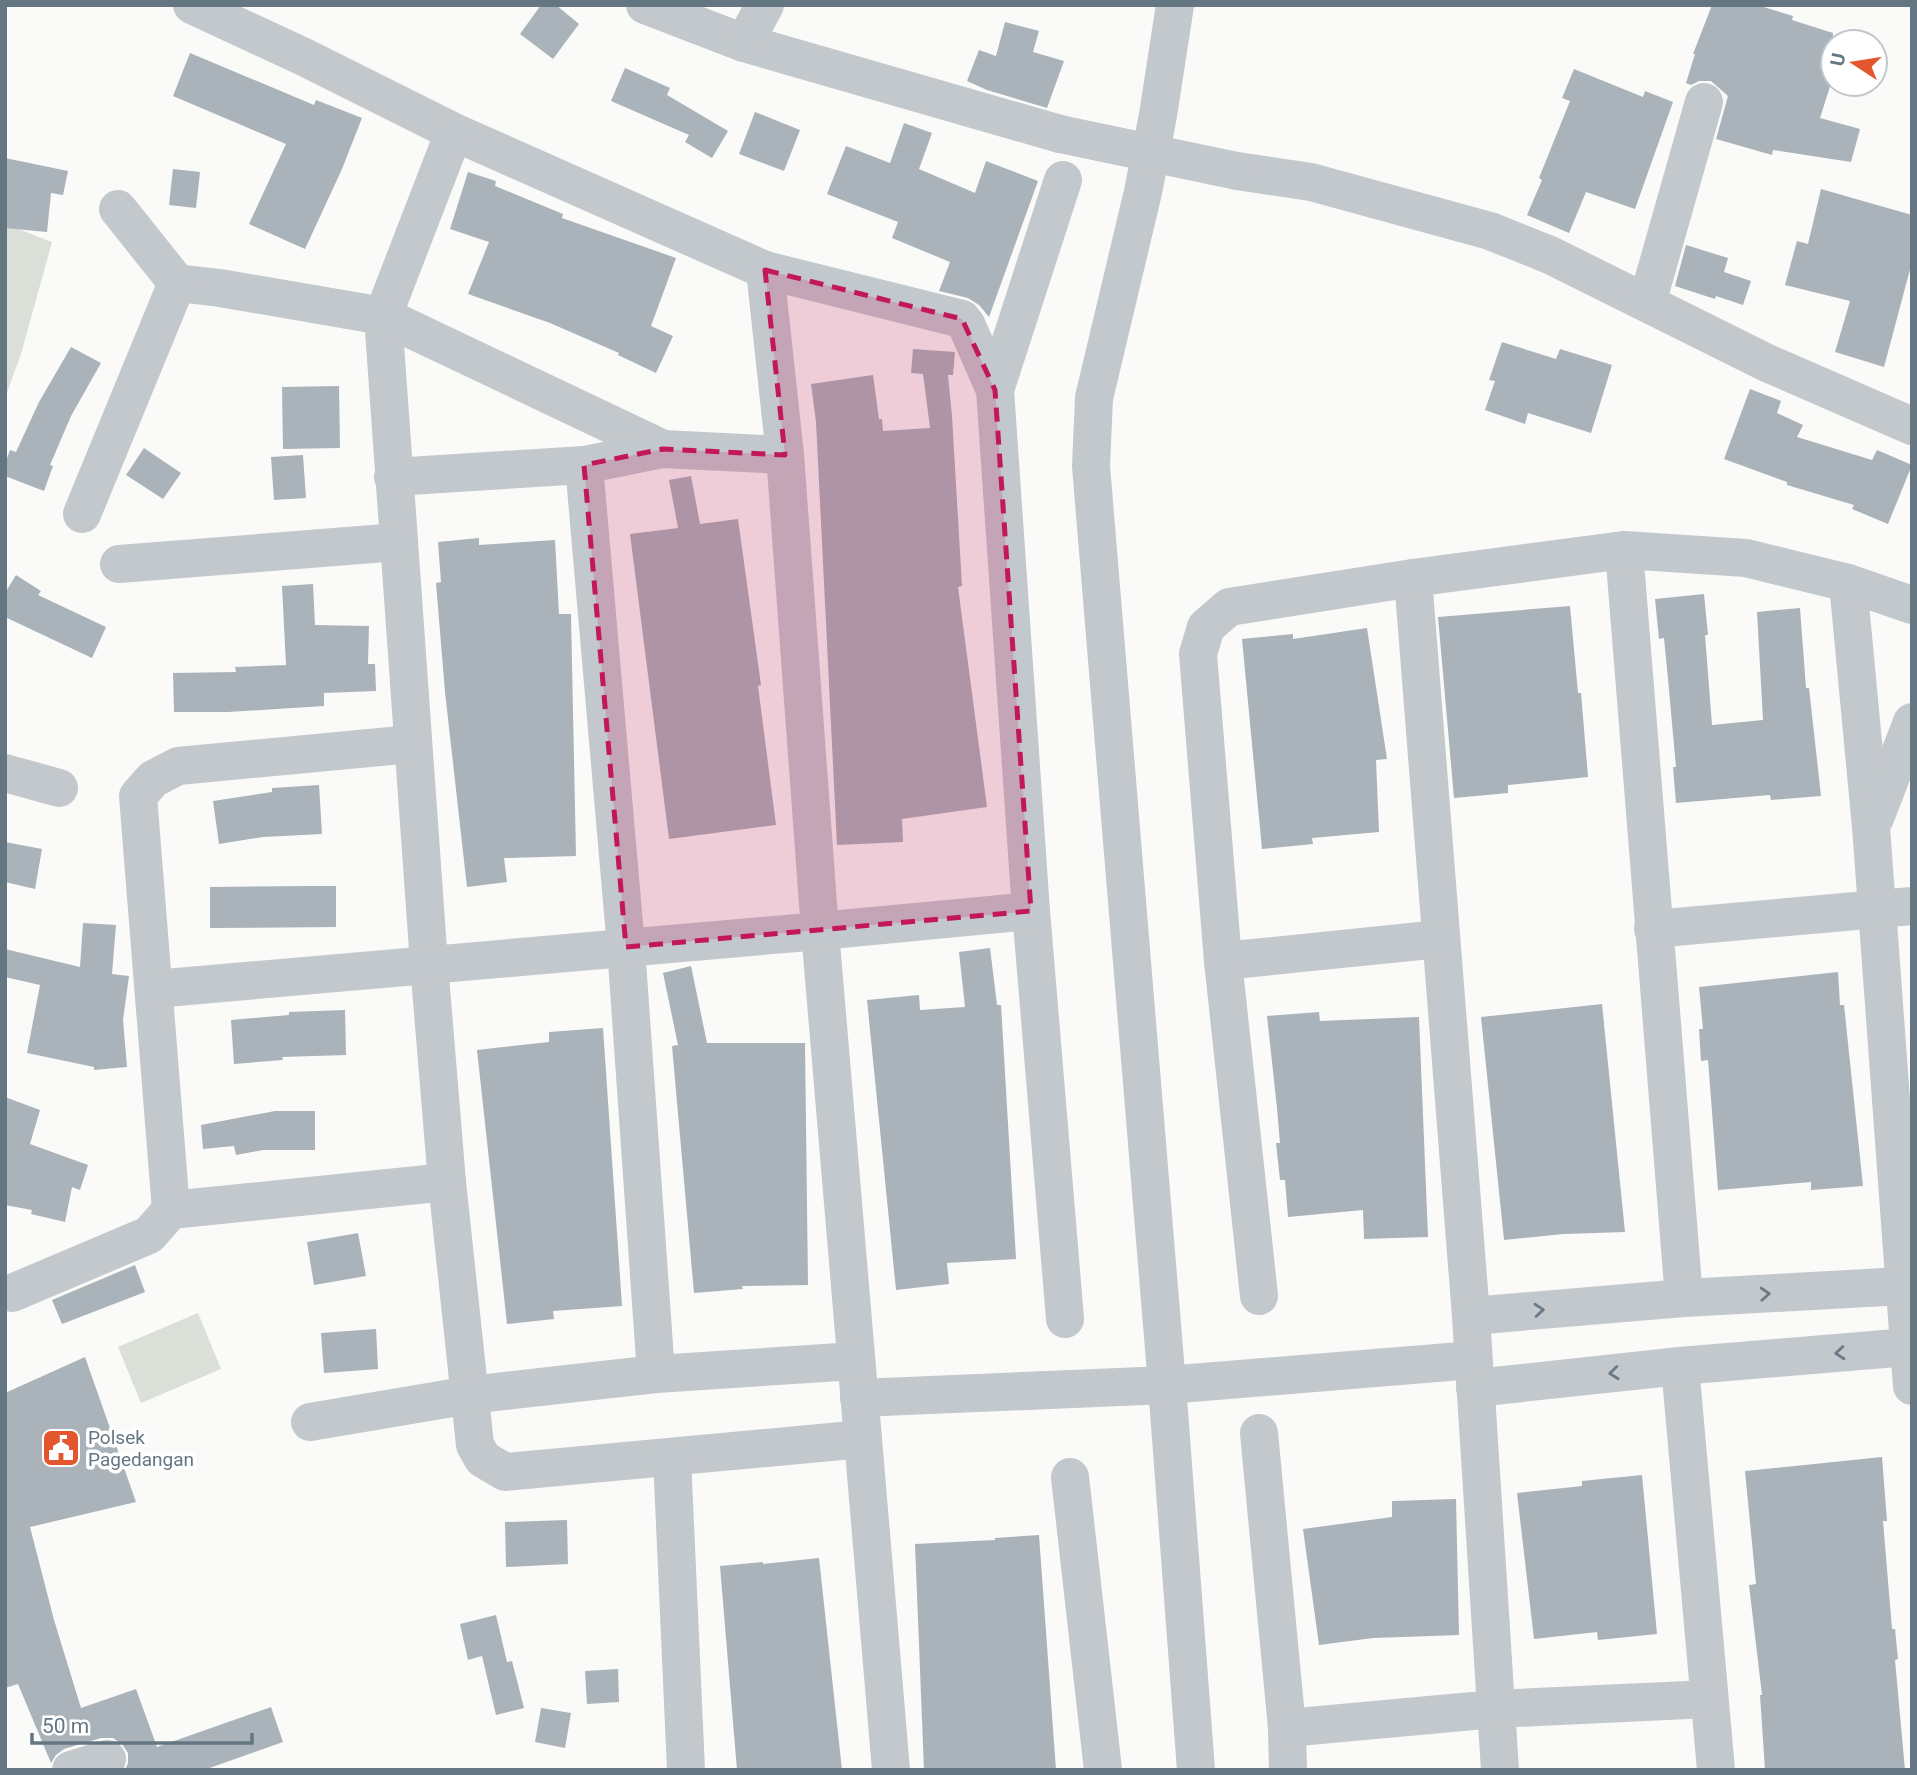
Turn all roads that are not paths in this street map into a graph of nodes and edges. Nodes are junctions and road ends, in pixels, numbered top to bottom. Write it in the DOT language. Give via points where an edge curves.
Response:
graph roads {
  1 [pos="192,5"];
  2 [pos="645,5"];
  3 [pos="765,5"];
  4 [pos="1175,5"];
  5 [pos="744,43"];
  6 [pos="1704,102"];
  7 [pos="454,132"];
  8 [pos="1063,180"];
  9 [pos="118,209"];
  10 [pos="765,270"];
  11 [pos="177,283"];
  12 [pos="1647,303"];
  13 [pos="383,316"];
  14 [pos="995,390"];
  15 [pos="1912,426"];
  16 [pos="663,449"];
  17 [pos="785,455"];
  18 [pos="584,465"];
  19 [pos="393,477"];
  20 [pos="82,514"];
  21 [pos="398,542"];
  22 [pos="1624,550"];
  23 [pos="119,564"];
  24 [pos="1413,578"];
  25 [pos="1848,583"];
  26 [pos="1912,605"];
  27 [pos="1912,722"];
  28 [pos="412,744"];
  29 [pos="5,773"];
  30 [pos="59,788"];
  31 [pos="1871,827"];
  32 [pos="1895,907"];
  33 [pos="1031,911"];
  34 [pos="1653,929"];
  35 [pos="820,931"];
  36 [pos="1440,939"];
  37 [pos="626,947"];
  38 [pos="1223,961"];
  39 [pos="429,964"];
  40 [pos="154,989"];
  41 [pos="447,1182"];
  42 [pos="171,1210"];
  43 [pos="1903,1286"];
  44 [pos="12,1293"];
  45 [pos="1259,1296"];
  46 [pos="1684,1298"];
  47 [pos="1471,1316"];
  48 [pos="1065,1319"];
  49 [pos="1909,1334"];
  50 [pos="1680,1366"];
  51 [pos="656,1374"];
  52 [pos="1474,1374"];
  53 [pos="857,1380"];
  54 [pos="1167,1385"];
  55 [pos="1912,1386"];
  56 [pos="470,1395"];
  57 [pos="310,1422"];
  58 [pos="1259,1433"];
  59 [pos="863,1439"];
  60 [pos="672,1457"];
  61 [pos="1070,1477"];
  62 [pos="1709,1699"];
  63 [pos="1495,1709"];
  64 [pos="1287,1728"];
  65 [pos="686,1770"];
  66 [pos="891,1770"];
  67 [pos="1104,1770"];
  68 [pos="1196,1770"];
  69 [pos="1288,1770"];
  70 [pos="1500,1770"];
  71 [pos="1716,1770"];
  1 -- 7 [label="street"];
  2 -- 5 [label="street"];
  3 -- 5 [label="street"];
  4 -- 54 [label="street" via="1143,192 1094,398 1091,466"];
  5 -- 12 [label="street, bridge" via="1060,134 1237,172 1311,182 1490,231"];
  6 -- 12 [label="street"];
  7 -- 10 [label="street"];
  7 -- 13 [label="street"];
  8 -- 14 [label="street"];
  9 -- 11 [label="street"];
  10 -- 14 [label="street" via="962,319"];
  10 -- 17 [label="street"];
  11 -- 13 [label="street"];
  11 -- 20 [label="street"];
  12 -- 15 [label="street" via="1767,363"];
  13 -- 16 [label="street"];
  13 -- 19 [label="street"];
  14 -- 33 [label="street"];
  16 -- 17 [label="street"];
  16 -- 18 [label="street"];
  17 -- 35 [label="street"];
  18 -- 19 [label="street"];
  18 -- 37 [label="street"];
  19 -- 21 [label="street"];
  21 -- 23 [label="street"];
  21 -- 28 [label="street"];
  22 -- 24 [label="street"];
  22 -- 25 [label="street" via="1746,558"];
  22 -- 34 [label="street"];
  24 -- 36 [label="street"];
  24 -- 38 [label="street" via="1229,607 1206,627 1198,654"];
  25 -- 26 [label="street"];
  25 -- 31 [label="street"];
  27 -- 31 [label="street"];
  28 -- 39 [label="street"];
  28 -- 40 [label="street" via="178,766 153,779 138,796"];
  29 -- 30 [label="street"];
  31 -- 32 [label="street"];
  32 -- 34 [label="street"];
  32 -- 43 [label="street"];
  33 -- 35 [label="street"];
  33 -- 48 [label="street"];
  34 -- 46 [label="street"];
  35 -- 37 [label="street"];
  35 -- 53 [label="street"];
  36 -- 38 [label="street"];
  36 -- 47 [label="street"];
  37 -- 39 [label="street"];
  37 -- 51 [label="street"];
  38 -- 45 [label="street"];
  39 -- 40 [label="street"];
  39 -- 41 [label="street"];
  40 -- 42 [label="street"];
  41 -- 42 [label="street"];
  41 -- 56 [label="street"];
  42 -- 44 [label="street" via="149,1235"];
  46 -- 43 [label="street, one-way"];
  43 -- 49 [label="street"];
  47 -- 46 [label="street, one-way"];
  47 -- 52 [label="street"];
  49 -- 50 [label="street, one-way"];
  49 -- 55 [label="street"];
  50 -- 52 [label="street, one-way"];
  50 -- 62 [label="street"];
  51 -- 53 [label="street"];
  51 -- 56 [label="street"];
  52 -- 54 [label="street"];
  52 -- 63 [label="street"];
  53 -- 54 [label="street"];
  53 -- 59 [label="street"];
  54 -- 68 [label="street"];
  56 -- 57 [label="street"];
  56 -- 60 [label="street" via="475,1445 483,1459 505,1472"];
  58 -- 64 [label="street"];
  59 -- 60 [label="street"];
  59 -- 66 [label="street"];
  60 -- 65 [label="street"];
  61 -- 67 [label="street"];
  62 -- 63 [label="street"];
  62 -- 71 [label="street"];
  63 -- 64 [label="street"];
  63 -- 70 [label="street"];
  64 -- 69 [label="street"];
}
